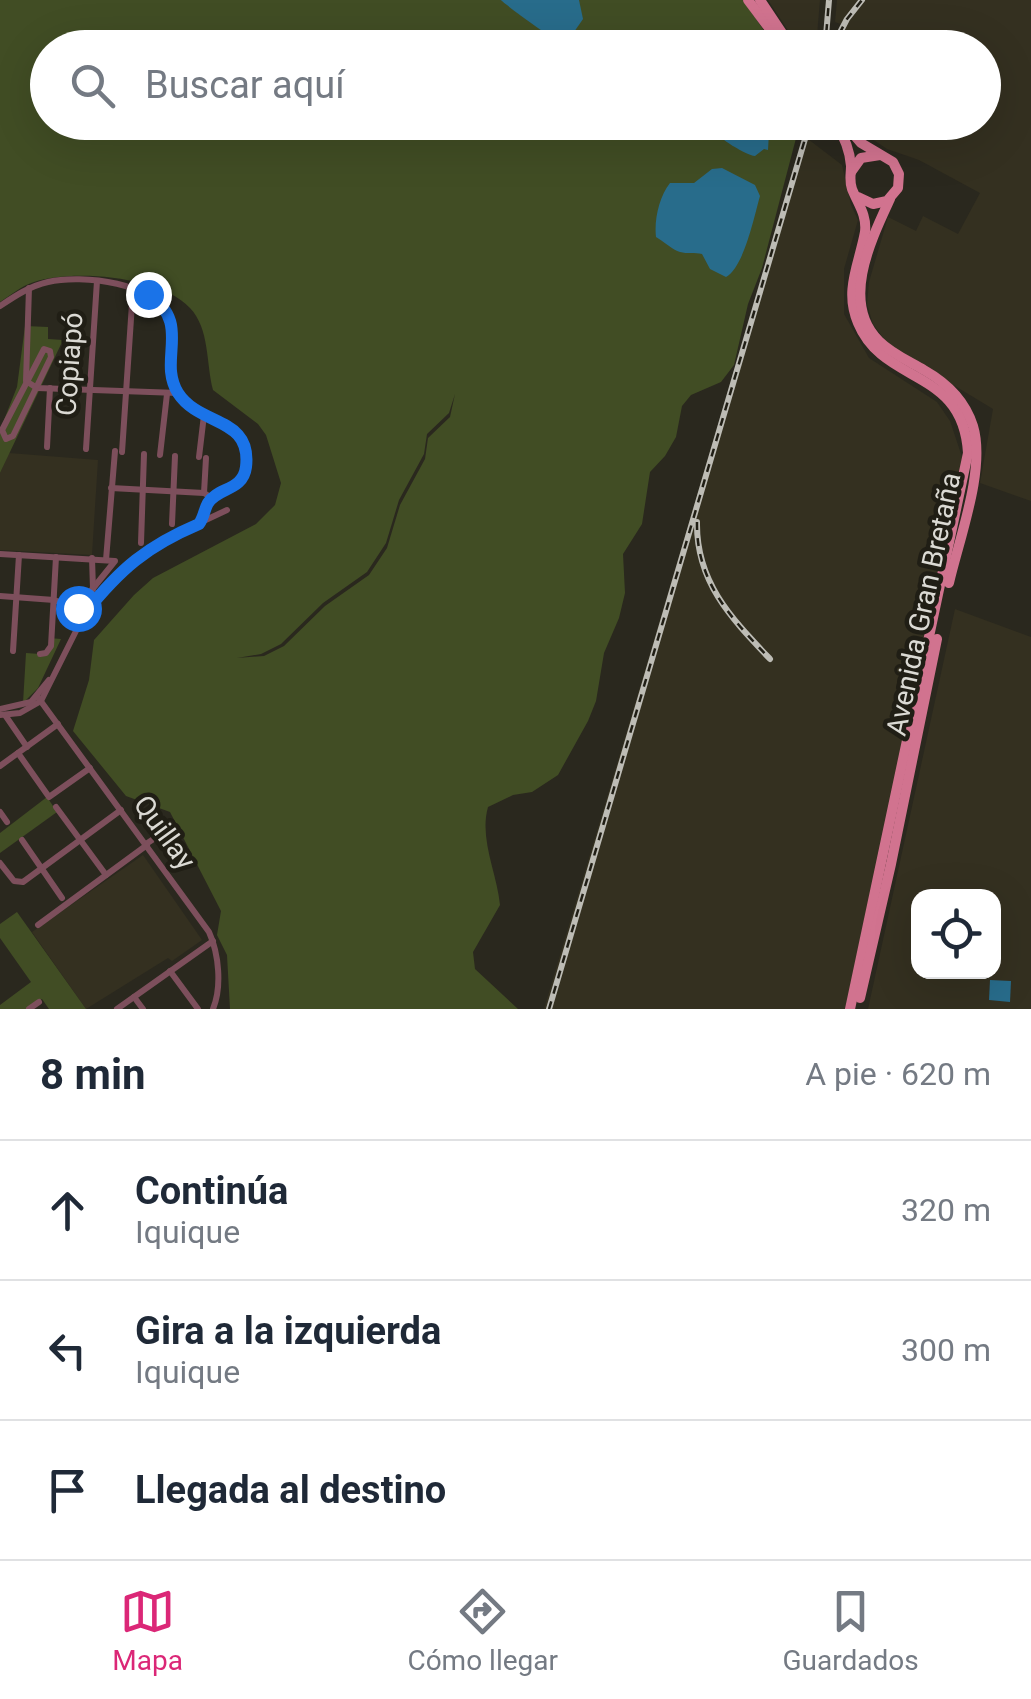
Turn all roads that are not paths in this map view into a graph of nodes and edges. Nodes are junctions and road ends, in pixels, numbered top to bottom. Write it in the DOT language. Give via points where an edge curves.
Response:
graph roads {
  1 [pos="748,0"];
  2 [pos="760,0"];
  3 [pos="770,30"];
  4 [pos="780,30"];
  5 [pos="845,140"];
  6 [pos="858,140"];
  7 [pos="881,155"];
  8 [pos="851,172"];
  9 [pos="857,196"];
  10 [pos="890,199"];
  11 [pos="97,281"];
  12 [pos="30,288"];
  13 [pos="134,289"];
  14 [pos="0,306"];
  15 [pos="25,379"];
  16 [pos="36,388"];
  17 [pos="50,388"];
  18 [pos="90,390"];
  19 [pos="126,392"];
  20 [pos="178,393"];
  21 [pos="167,394"];
  22 [pos="204,415"];
  23 [pos="1,430"];
  24 [pos="47,447"];
  25 [pos="86,450"];
  26 [pos="144,454"];
  27 [pos="160,455"];
  28 [pos="175,456"];
  29 [pos="111,488"];
  30 [pos="143,490"];
  31 [pos="174,491"];
  32 [pos="204,493"];
  33 [pos="212,498"];
  34 [pos="228,510"];
  35 [pos="172,524"];
  36 [pos="199,524"];
  37 [pos="141,543"];
  38 [pos="0,554"];
  39 [pos="19,554"];
  40 [pos="56,556"];
  41 [pos="92,558"];
  42 [pos="106,560"];
  43 [pos="93,589"];
  44 [pos="0,596"];
  45 [pos="16,597"];
  46 [pos="54,600"];
  47 [pos="82,610"];
  48 [pos="13,652"];
  49 [pos="40,654"];
  50 [pos="40,698"];
  51 [pos="2,713"];
  52 [pos="58,724"];
  53 [pos="27,746"];
  54 [pos="18,753"];
  55 [pos="0,766"];
  56 [pos="90,768"];
  57 [pos="56,807"];
  58 [pos="121,810"];
  59 [pos="0,812"];
  60 [pos="7,822"];
  61 [pos="166,830"];
  62 [pos="22,840"];
  63 [pos="80,840"];
  64 [pos="147,845"];
  65 [pos="0,862"];
  66 [pos="42,869"];
  67 [pos="106,875"];
  68 [pos="62,898"];
  69 [pos="38,924"];
  70 [pos="213,940"];
  71 [pos="170,971"];
  72 [pos="134,996"];
  73 [pos="39,1002"];
  74 [pos="29,1009"];
  75 [pos="117,1009"];
  76 [pos="143,1009"];
  77 [pos="198,1009"];
  78 [pos="213,1009"];
  79 [pos="854,1009"];
  1 -- 3 [label="main road"];
  2 -- 4 [label="main road"];
  5 -- 8 [label="main road"];
  6 -- 7 [label="main road"];
  7 -- 8 [label="main road" via="861,158"];
  7 -- 10 [label="main road" via="900,174"];
  8 -- 9 [label="main road"];
  9 -- 10 [label="main road" via="873,204"];
  9 -- 79 [label="main road, Avenida Gran Bretaña" via="865,224 851,285 858,324 882,355 946,397 962,423 968,453"];
  10 -- 79 [label="main road, Avenida Gran Bretaña" via="861,282 862,314 883,345 960,400 973,426 976,460 888,880"];
  11 -- 12 [label="street" via="71,278"];
  11 -- 13 [label="street"];
  11 -- 18 [label="street, Copiapó"];
  12 -- 14 [label="street"];
  12 -- 15 [label="street"];
  13 -- 19 [label="street"];
  13 -- 20 [label="street" via="156,298 171,320"];
  15 -- 16 [label="street"];
  15 -- 16 [label="street" via="40,352 48,350"];
  15 -- 23 [label="street"];
  16 -- 17 [label="street"];
  16 -- 23 [label="street" via="14,436 6,439"];
  17 -- 18 [label="street"];
  17 -- 24 [label="street"];
  18 -- 19 [label="street"];
  18 -- 25 [label="street, Copiapó"];
  19 -- 21 [label="street"];
  19 -- 29 [label="street"];
  20 -- 21 [label="street"];
  20 -- 22 [label="street"];
  21 -- 27 [label="street"];
  22 -- 32 [label="street"];
  22 -- 33 [label="street" via="232,429 246,448 242,480"];
  26 -- 30 [label="street"];
  28 -- 31 [label="street"];
  29 -- 30 [label="street"];
  29 -- 42 [label="street"];
  30 -- 31 [label="street"];
  30 -- 37 [label="street"];
  31 -- 32 [label="street"];
  31 -- 35 [label="street"];
  32 -- 33 [label="street"];
  33 -- 36 [label="street"];
  34 -- 36 [label="street"];
  36 -- 47 [label="street" via="136,557"];
  38 -- 39 [label="street"];
  39 -- 40 [label="street"];
  39 -- 45 [label="street"];
  40 -- 41 [label="street"];
  40 -- 46 [label="street"];
  41 -- 42 [label="street"];
  41 -- 43 [label="street"];
  42 -- 43 [label="street" via="115,560"];
  43 -- 47 [label="street"];
  44 -- 45 [label="street"];
  45 -- 46 [label="street"];
  45 -- 48 [label="street"];
  46 -- 47 [label="street"];
  46 -- 49 [label="street" via="51,648"];
  47 -- 50 [label="street"];
  50 -- 51 [label="street" via="26,711"];
  50 -- 52 [label="street, Quillay"];
  51 -- 53 [label="street"];
  52 -- 53 [label="street"];
  52 -- 56 [label="street, Quillay"];
  53 -- 54 [label="street"];
  54 -- 55 [label="street"];
  54 -- 56 [label="street" via="49,797"];
  56 -- 58 [label="street, Quillay"];
  57 -- 63 [label="street"];
  58 -- 63 [label="street"];
  58 -- 64 [label="street, Quillay"];
  59 -- 60 [label="street"];
  61 -- 64 [label="street"];
  62 -- 66 [label="street"];
  63 -- 66 [label="street"];
  63 -- 67 [label="street"];
  64 -- 67 [label="street"];
  64 -- 70 [label="street, Quillay"];
  65 -- 66 [label="street" via="17,883"];
  66 -- 68 [label="street"];
  67 -- 69 [label="street"];
  70 -- 71 [label="street"];
  70 -- 78 [label="street"];
  71 -- 72 [label="street"];
  71 -- 77 [label="street"];
  72 -- 75 [label="street"];
  72 -- 76 [label="street"];
  73 -- 74 [label="street"];
}
